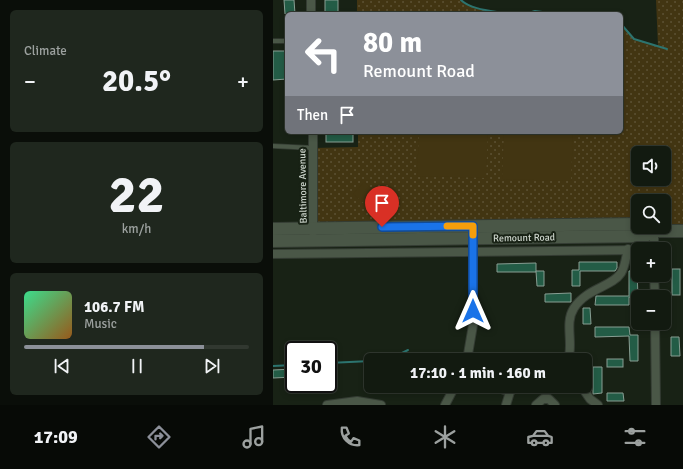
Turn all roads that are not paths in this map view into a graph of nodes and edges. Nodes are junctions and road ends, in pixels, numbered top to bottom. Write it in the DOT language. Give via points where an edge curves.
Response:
graph roads {
  1 [pos="311,0"];
  2 [pos="311,12"];
  3 [pos="273,41"];
  4 [pos="285,41"];
  5 [pos="313,134"];
  6 [pos="273,146"];
  7 [pos="313,148"];
  8 [pos="631,224"];
  9 [pos="313,228"];
  10 [pos="273,229"];
  11 [pos="671,230"];
  12 [pos="683,231"];
  13 [pos="473,232"];
  14 [pos="647,234"];
  15 [pos="313,240"];
  16 [pos="273,241"];
  17 [pos="628,249"];
  18 [pos="631,249"];
  19 [pos="473,251"];
  20 [pos="273,254"];
  21 [pos="655,330"];
  22 [pos="468,353"];
  23 [pos="568,353"];
  24 [pos="451,393"];
  25 [pos="511,393"];
  26 [pos="586,393"];
  27 [pos="327,405"];
  28 [pos="381,405"];
  29 [pos="445,405"];
  30 [pos="506,405"];
  31 [pos="535,405"];
  32 [pos="555,405"];
  33 [pos="598,405"];
  34 [pos="656,405"];
  1 -- 2 [label="street"];
  3 -- 4 [label="lane"];
  5 -- 7 [label="street, Baltimore Avenue"];
  6 -- 7 [label="lane"];
  7 -- 9 [label="street, Baltimore Avenue"];
  8 -- 13 [label="main road, Remount Road"];
  9 -- 10 [label="main road, Remount Road"];
  9 -- 13 [label="main road, Remount Road"];
  9 -- 15 [label="street, Baltimore Avenue"];
  11 -- 12 [label="main road, Remount Road"];
  13 -- 14 [label="main road, Remount Road" via="645,236"];
  13 -- 15 [label="main road, Remount Road"];
  13 -- 19 [label="street"];
  15 -- 16 [label="main road, Remount Road"];
  17 -- 18 [label="street"];
  17 -- 19 [label="street"];
  17 -- 23 [label="street" via="617,278 590,292 574,308 570,322"];
  19 -- 20 [label="street"];
  19 -- 22 [label="street" via="473,325"];
  21 -- 34 [label="street"];
  24 -- 29 [label="street"];
  25 -- 30 [label="street"];
  26 -- 33 [label="street"];
  27 -- 28 [label="street" via="357,401"];
  31 -- 32 [label="street" via="543,399 549,399"];
}
